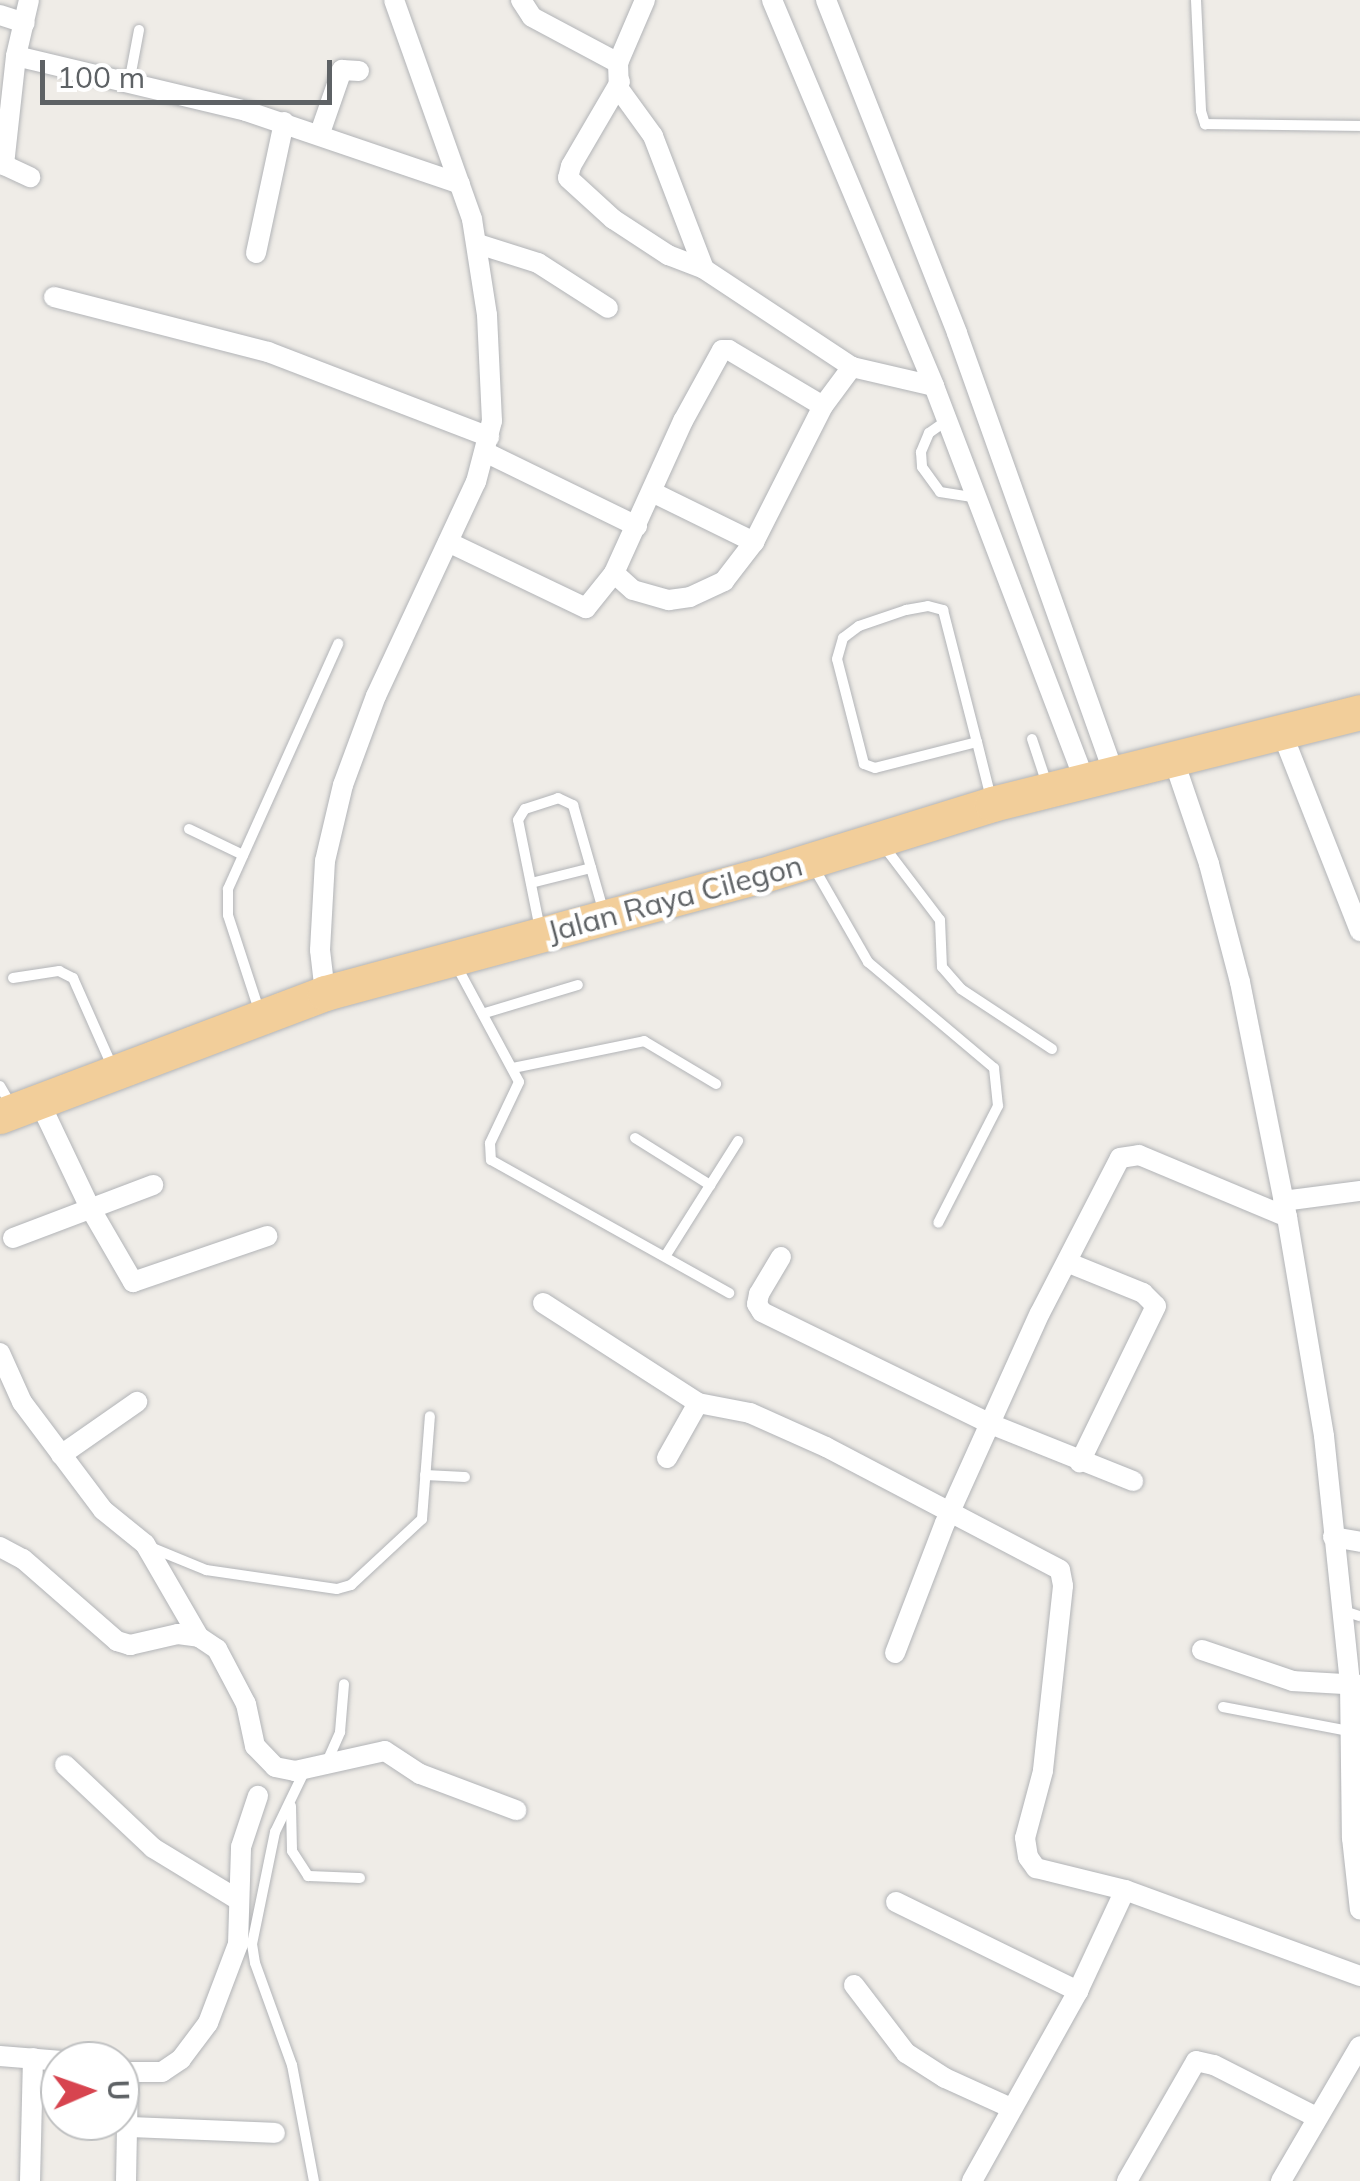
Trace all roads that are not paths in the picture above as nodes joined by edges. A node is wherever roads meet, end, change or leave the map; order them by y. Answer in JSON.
{"nodes":[{"id":1,"x":29,"y":0,"type":"edge"},
{"id":2,"x":394,"y":0,"type":"edge"},
{"id":3,"x":521,"y":0,"type":"edge"},
{"id":4,"x":645,"y":0,"type":"edge"},
{"id":5,"x":772,"y":0,"type":"edge"},
{"id":6,"x":826,"y":0,"type":"edge"},
{"id":7,"x":1196,"y":0,"type":"edge"},
{"id":8,"x":0,"y":16,"type":"edge"},
{"id":9,"x":25,"y":24,"type":"junction"},
{"id":10,"x":139,"y":30,"type":"dead end"},
{"id":11,"x":16,"y":56,"type":"junction"},
{"id":12,"x":359,"y":72,"type":"dead end"},
{"id":13,"x":619,"y":73,"type":"junction"},
{"id":14,"x":128,"y":84,"type":"junction"},
{"id":15,"x":284,"y":122,"type":"junction"},
{"id":16,"x":1360,"y":126,"type":"edge"},
{"id":17,"x":320,"y":134,"type":"junction"},
{"id":18,"x":30,"y":176,"type":"dead end"},
{"id":19,"x":460,"y":184,"type":"junction"},
{"id":20,"x":478,"y":244,"type":"junction"},
{"id":21,"x":256,"y":253,"type":"dead end"},
{"id":22,"x":704,"y":270,"type":"junction"},
{"id":23,"x":54,"y":297,"type":"dead end"},
{"id":24,"x":608,"y":308,"type":"dead end"},
{"id":25,"x":852,"y":366,"type":"junction"},
{"id":26,"x":934,"y":386,"type":"junction"},
{"id":27,"x":823,"y":406,"type":"junction"},
{"id":28,"x":946,"y":421,"type":"junction"},
{"id":29,"x":488,"y":445,"type":"junction"},
{"id":30,"x":1000,"y":448,"type":"junction"},
{"id":31,"x":963,"y":460,"type":"junction"},
{"id":32,"x":652,"y":492,"type":"junction"},
{"id":33,"x":977,"y":498,"type":"junction"},
{"id":34,"x":637,"y":526,"type":"junction"},
{"id":35,"x":448,"y":542,"type":"junction"},
{"id":36,"x":754,"y":542,"type":"junction"},
{"id":37,"x":614,"y":573,"type":"junction"},
{"id":38,"x":338,"y":644,"type":"dead end"},
{"id":39,"x":1360,"y":712,"type":"edge"},
{"id":40,"x":1282,"y":733,"type":"junction"},
{"id":41,"x":1032,"y":738,"type":"dead end"},
{"id":42,"x":977,"y":742,"type":"junction"},
{"id":43,"x":1173,"y":758,"type":"junction"},
{"id":44,"x":1099,"y":777,"type":"junction"},
{"id":45,"x":1049,"y":790,"type":"junction"},
{"id":46,"x":992,"y":804,"type":"junction"},
{"id":47,"x":189,"y":829,"type":"dead end"},
{"id":48,"x":879,"y":840,"type":"junction"},
{"id":49,"x":242,"y":855,"type":"junction"},
{"id":50,"x":810,"y":861,"type":"junction"},
{"id":51,"x":591,"y":868,"type":"junction"},
{"id":52,"x":531,"y":883,"type":"junction"},
{"id":53,"x":605,"y":917,"type":"junction"},
{"id":54,"x":1360,"y":931,"type":"edge"},
{"id":55,"x":542,"y":934,"type":"junction"},
{"id":56,"x":452,"y":958,"type":"junction"},
{"id":57,"x":13,"y":978,"type":"dead end"},
{"id":58,"x":578,"y":985,"type":"dead end"},
{"id":59,"x":325,"y":993,"type":"junction"},
{"id":60,"x":485,"y":1012,"type":"junction"},
{"id":61,"x":260,"y":1016,"type":"junction"},
{"id":62,"x":1052,"y":1049,"type":"dead end"},
{"id":63,"x":513,"y":1068,"type":"junction"},
{"id":64,"x":114,"y":1071,"type":"junction"},
{"id":65,"x":716,"y":1084,"type":"dead end"},
{"id":66,"x":13,"y":1104,"type":"edge"},
{"id":67,"x":636,"y":1138,"type":"dead end"},
{"id":68,"x":738,"y":1141,"type":"dead end"},
{"id":69,"x":153,"y":1185,"type":"dead end"},
{"id":70,"x":710,"y":1186,"type":"junction"},
{"id":71,"x":1360,"y":1191,"type":"edge"},
{"id":72,"x":89,"y":1206,"type":"junction"},
{"id":73,"x":1285,"y":1209,"type":"junction"},
{"id":74,"x":938,"y":1223,"type":"dead end"},
{"id":75,"x":267,"y":1236,"type":"dead end"},
{"id":76,"x":13,"y":1238,"type":"dead end"},
{"id":77,"x":666,"y":1256,"type":"junction"},
{"id":78,"x":781,"y":1257,"type":"dead end"},
{"id":79,"x":1069,"y":1262,"type":"junction"},
{"id":80,"x":730,"y":1293,"type":"dead end"},
{"id":81,"x":543,"y":1303,"type":"dead end"},
{"id":82,"x":0,"y":1353,"type":"edge"},
{"id":83,"x":138,"y":1402,"type":"dead end"},
{"id":84,"x":698,"y":1403,"type":"junction"},
{"id":85,"x":430,"y":1416,"type":"dead end"},
{"id":86,"x":993,"y":1425,"type":"junction"},
{"id":87,"x":61,"y":1455,"type":"junction"},
{"id":88,"x":666,"y":1458,"type":"dead end"},
{"id":89,"x":1080,"y":1462,"type":"junction"},
{"id":90,"x":425,"y":1475,"type":"junction"},
{"id":91,"x":465,"y":1477,"type":"dead end"},
{"id":92,"x":1133,"y":1482,"type":"dead end"},
{"id":93,"x":952,"y":1510,"type":"junction"},
{"id":94,"x":1334,"y":1537,"type":"junction"},
{"id":95,"x":1360,"y":1542,"type":"edge"},
{"id":96,"x":145,"y":1544,"type":"junction"},
{"id":97,"x":0,"y":1547,"type":"edge"},
{"id":98,"x":1350,"y":1612,"type":"edge"},
{"id":99,"x":199,"y":1637,"type":"junction"},
{"id":100,"x":1202,"y":1650,"type":"dead end"},
{"id":101,"x":895,"y":1653,"type":"dead end"},
{"id":102,"x":344,"y":1684,"type":"dead end"},
{"id":103,"x":1355,"y":1684,"type":"edge"},
{"id":104,"x":1223,"y":1707,"type":"dead end"},
{"id":105,"x":1355,"y":1733,"type":"edge"},
{"id":106,"x":65,"y":1765,"type":"dead end"},
{"id":107,"x":316,"y":1767,"type":"junction"},
{"id":108,"x":258,"y":1796,"type":"dead end"},
{"id":109,"x":516,"y":1810,"type":"dead end"},
{"id":110,"x":360,"y":1878,"type":"dead end"},
{"id":111,"x":1125,"y":1890,"type":"junction"},
{"id":112,"x":237,"y":1899,"type":"junction"},
{"id":113,"x":896,"y":1902,"type":"dead end"},
{"id":114,"x":1360,"y":1910,"type":"edge"},
{"id":115,"x":1360,"y":1976,"type":"edge"},
{"id":116,"x":854,"y":1985,"type":"dead end"},
{"id":117,"x":1078,"y":1991,"type":"junction"},
{"id":118,"x":1360,"y":2046,"type":"edge"},
{"id":119,"x":0,"y":2056,"type":"edge"},
{"id":120,"x":33,"y":2058,"type":"junction"},
{"id":121,"x":40,"y":2059,"type":"edge"},
{"id":122,"x":140,"y":2073,"type":"edge"},
{"id":123,"x":1011,"y":2108,"type":"junction"},
{"id":124,"x":1316,"y":2117,"type":"junction"},
{"id":125,"x":140,"y":2128,"type":"edge"},
{"id":126,"x":275,"y":2132,"type":"dead end"},
{"id":127,"x":128,"y":2141,"type":"edge"},
{"id":128,"x":30,"y":2181,"type":"edge"},
{"id":129,"x":126,"y":2181,"type":"edge"},
{"id":130,"x":314,"y":2181,"type":"edge"},
{"id":131,"x":972,"y":2181,"type":"edge"},
{"id":132,"x":1127,"y":2181,"type":"edge"},
{"id":133,"x":1281,"y":2181,"type":"edge"}],
"edges":[{"from":1,"to":9,"type":"street"},
{"from":2,"to":19,"type":"street"},
{"from":3,"to":13,"type":"street"},
{"from":4,"to":13,"type":"street"},
{"from":5,"to":26,"type":"street"},
{"from":6,"to":30,"type":"street"},
{"from":7,"to":16,"type":"lane"},
{"from":8,"to":9,"type":"street"},
{"from":9,"to":11,"type":"street"},
{"from":10,"to":14,"type":"lane"},
{"from":11,"to":14,"type":"street"},
{"from":11,"to":18,"type":"street"},
{"from":12,"to":17,"type":"street"},
{"from":13,"to":22,"type":"street"},
{"from":13,"to":22,"type":"street"},
{"from":14,"to":15,"type":"street"},
{"from":15,"to":17,"type":"street"},
{"from":15,"to":21,"type":"street"},
{"from":17,"to":19,"type":"street"},
{"from":19,"to":20,"type":"street"},
{"from":20,"to":24,"type":"street"},
{"from":20,"to":29,"type":"street"},
{"from":22,"to":25,"type":"street"},
{"from":23,"to":29,"type":"street"},
{"from":25,"to":26,"type":"street"},
{"from":25,"to":27,"type":"street"},
{"from":26,"to":28,"type":"street"},
{"from":27,"to":32,"type":"street"},
{"from":27,"to":36,"type":"street"},
{"from":28,"to":31,"type":"street"},
{"from":28,"to":33,"type":"lane"},
{"from":29,"to":34,"type":"street"},
{"from":29,"to":35,"type":"street"},
{"from":30,"to":31,"type":"street"},
{"from":30,"to":44,"type":"street"},
{"from":31,"to":33,"type":"street"},
{"from":32,"to":34,"type":"street"},
{"from":32,"to":36,"type":"street"},
{"from":33,"to":44,"type":"street"},
{"from":34,"to":37,"type":"street"},
{"from":35,"to":37,"type":"street"},
{"from":35,"to":59,"type":"street"},
{"from":36,"to":37,"type":"street"},
{"from":38,"to":49,"type":"lane"},
{"from":39,"to":40,"type":"highway","name":"Jalan Raya Cilegon"},
{"from":40,"to":43,"type":"highway","name":"Jalan Raya Cilegon"},
{"from":40,"to":54,"type":"street"},
{"from":41,"to":45,"type":"lane"},
{"from":42,"to":42,"type":"lane"},
{"from":42,"to":46,"type":"lane"},
{"from":43,"to":44,"type":"highway","name":"Jalan Raya Cilegon"},
{"from":43,"to":73,"type":"street"},
{"from":44,"to":45,"type":"highway","name":"Jalan Raya Cilegon"},
{"from":45,"to":46,"type":"highway","name":"Jalan Raya Cilegon"},
{"from":46,"to":48,"type":"highway","name":"Jalan Raya Cilegon"},
{"from":47,"to":49,"type":"lane"},
{"from":48,"to":50,"type":"highway","name":"Jalan Raya Cilegon"},
{"from":48,"to":62,"type":"lane"},
{"from":49,"to":61,"type":"lane"},
{"from":50,"to":53,"type":"highway","name":"Jalan Raya Cilegon"},
{"from":50,"to":74,"type":"lane"},
{"from":51,"to":52,"type":"lane"},
{"from":51,"to":52,"type":"lane"},
{"from":51,"to":53,"type":"lane"},
{"from":52,"to":55,"type":"lane"},
{"from":53,"to":55,"type":"highway","name":"Jalan Raya Cilegon"},
{"from":55,"to":56,"type":"highway","name":"Jalan Raya Cilegon"},
{"from":56,"to":59,"type":"highway","name":"Jalan Raya Cilegon"},
{"from":56,"to":60,"type":"lane"},
{"from":57,"to":64,"type":"lane"},
{"from":58,"to":60,"type":"lane"},
{"from":59,"to":61,"type":"highway","name":"Jalan Raya Cilegon"},
{"from":60,"to":63,"type":"lane"},
{"from":61,"to":64,"type":"highway","name":"Jalan Raya Cilegon"},
{"from":63,"to":65,"type":"lane"},
{"from":63,"to":77,"type":"lane"},
{"from":64,"to":66,"type":"highway","name":"Jalan Raya Cilegon"},
{"from":66,"to":72,"type":"street"},
{"from":67,"to":70,"type":"lane"},
{"from":68,"to":70,"type":"lane"},
{"from":69,"to":72,"type":"street"},
{"from":70,"to":77,"type":"lane"},
{"from":71,"to":73,"type":"street"},
{"from":72,"to":75,"type":"street"},
{"from":72,"to":76,"type":"street"},
{"from":73,"to":79,"type":"street"},
{"from":73,"to":94,"type":"street"},
{"from":77,"to":80,"type":"lane"},
{"from":78,"to":86,"type":"street"},
{"from":79,"to":86,"type":"street"},
{"from":79,"to":89,"type":"street"},
{"from":81,"to":84,"type":"street"},
{"from":82,"to":87,"type":"street"},
{"from":83,"to":87,"type":"street"},
{"from":84,"to":88,"type":"street"},
{"from":84,"to":93,"type":"street"},
{"from":85,"to":90,"type":"lane"},
{"from":86,"to":89,"type":"street"},
{"from":86,"to":93,"type":"street"},
{"from":87,"to":96,"type":"street"},
{"from":89,"to":92,"type":"street"},
{"from":90,"to":91,"type":"lane"},
{"from":90,"to":96,"type":"lane"},
{"from":93,"to":101,"type":"street"},
{"from":93,"to":111,"type":"street"},
{"from":94,"to":95,"type":"street"},
{"from":94,"to":98,"type":"street"},
{"from":96,"to":99,"type":"street"},
{"from":97,"to":99,"type":"street"},
{"from":98,"to":103,"type":"street"},
{"from":99,"to":107,"type":"street"},
{"from":100,"to":103,"type":"street"},
{"from":102,"to":107,"type":"lane"},
{"from":103,"to":105,"type":"street"},
{"from":104,"to":105,"type":"lane"},
{"from":105,"to":114,"type":"street"},
{"from":106,"to":112,"type":"street"},
{"from":107,"to":109,"type":"street"},
{"from":107,"to":110,"type":"lane"},
{"from":107,"to":130,"type":"lane"},
{"from":108,"to":112,"type":"street"},
{"from":111,"to":115,"type":"street"},
{"from":111,"to":117,"type":"street"},
{"from":112,"to":122,"type":"street"},
{"from":113,"to":117,"type":"street"},
{"from":116,"to":123,"type":"street"},
{"from":117,"to":123,"type":"street"},
{"from":118,"to":124,"type":"street"},
{"from":119,"to":120,"type":"street"},
{"from":120,"to":121,"type":"street"},
{"from":120,"to":128,"type":"street"},
{"from":123,"to":131,"type":"street"},
{"from":124,"to":132,"type":"street"},
{"from":124,"to":133,"type":"street"},
{"from":125,"to":126,"type":"street"},
{"from":127,"to":129,"type":"street"}]}
